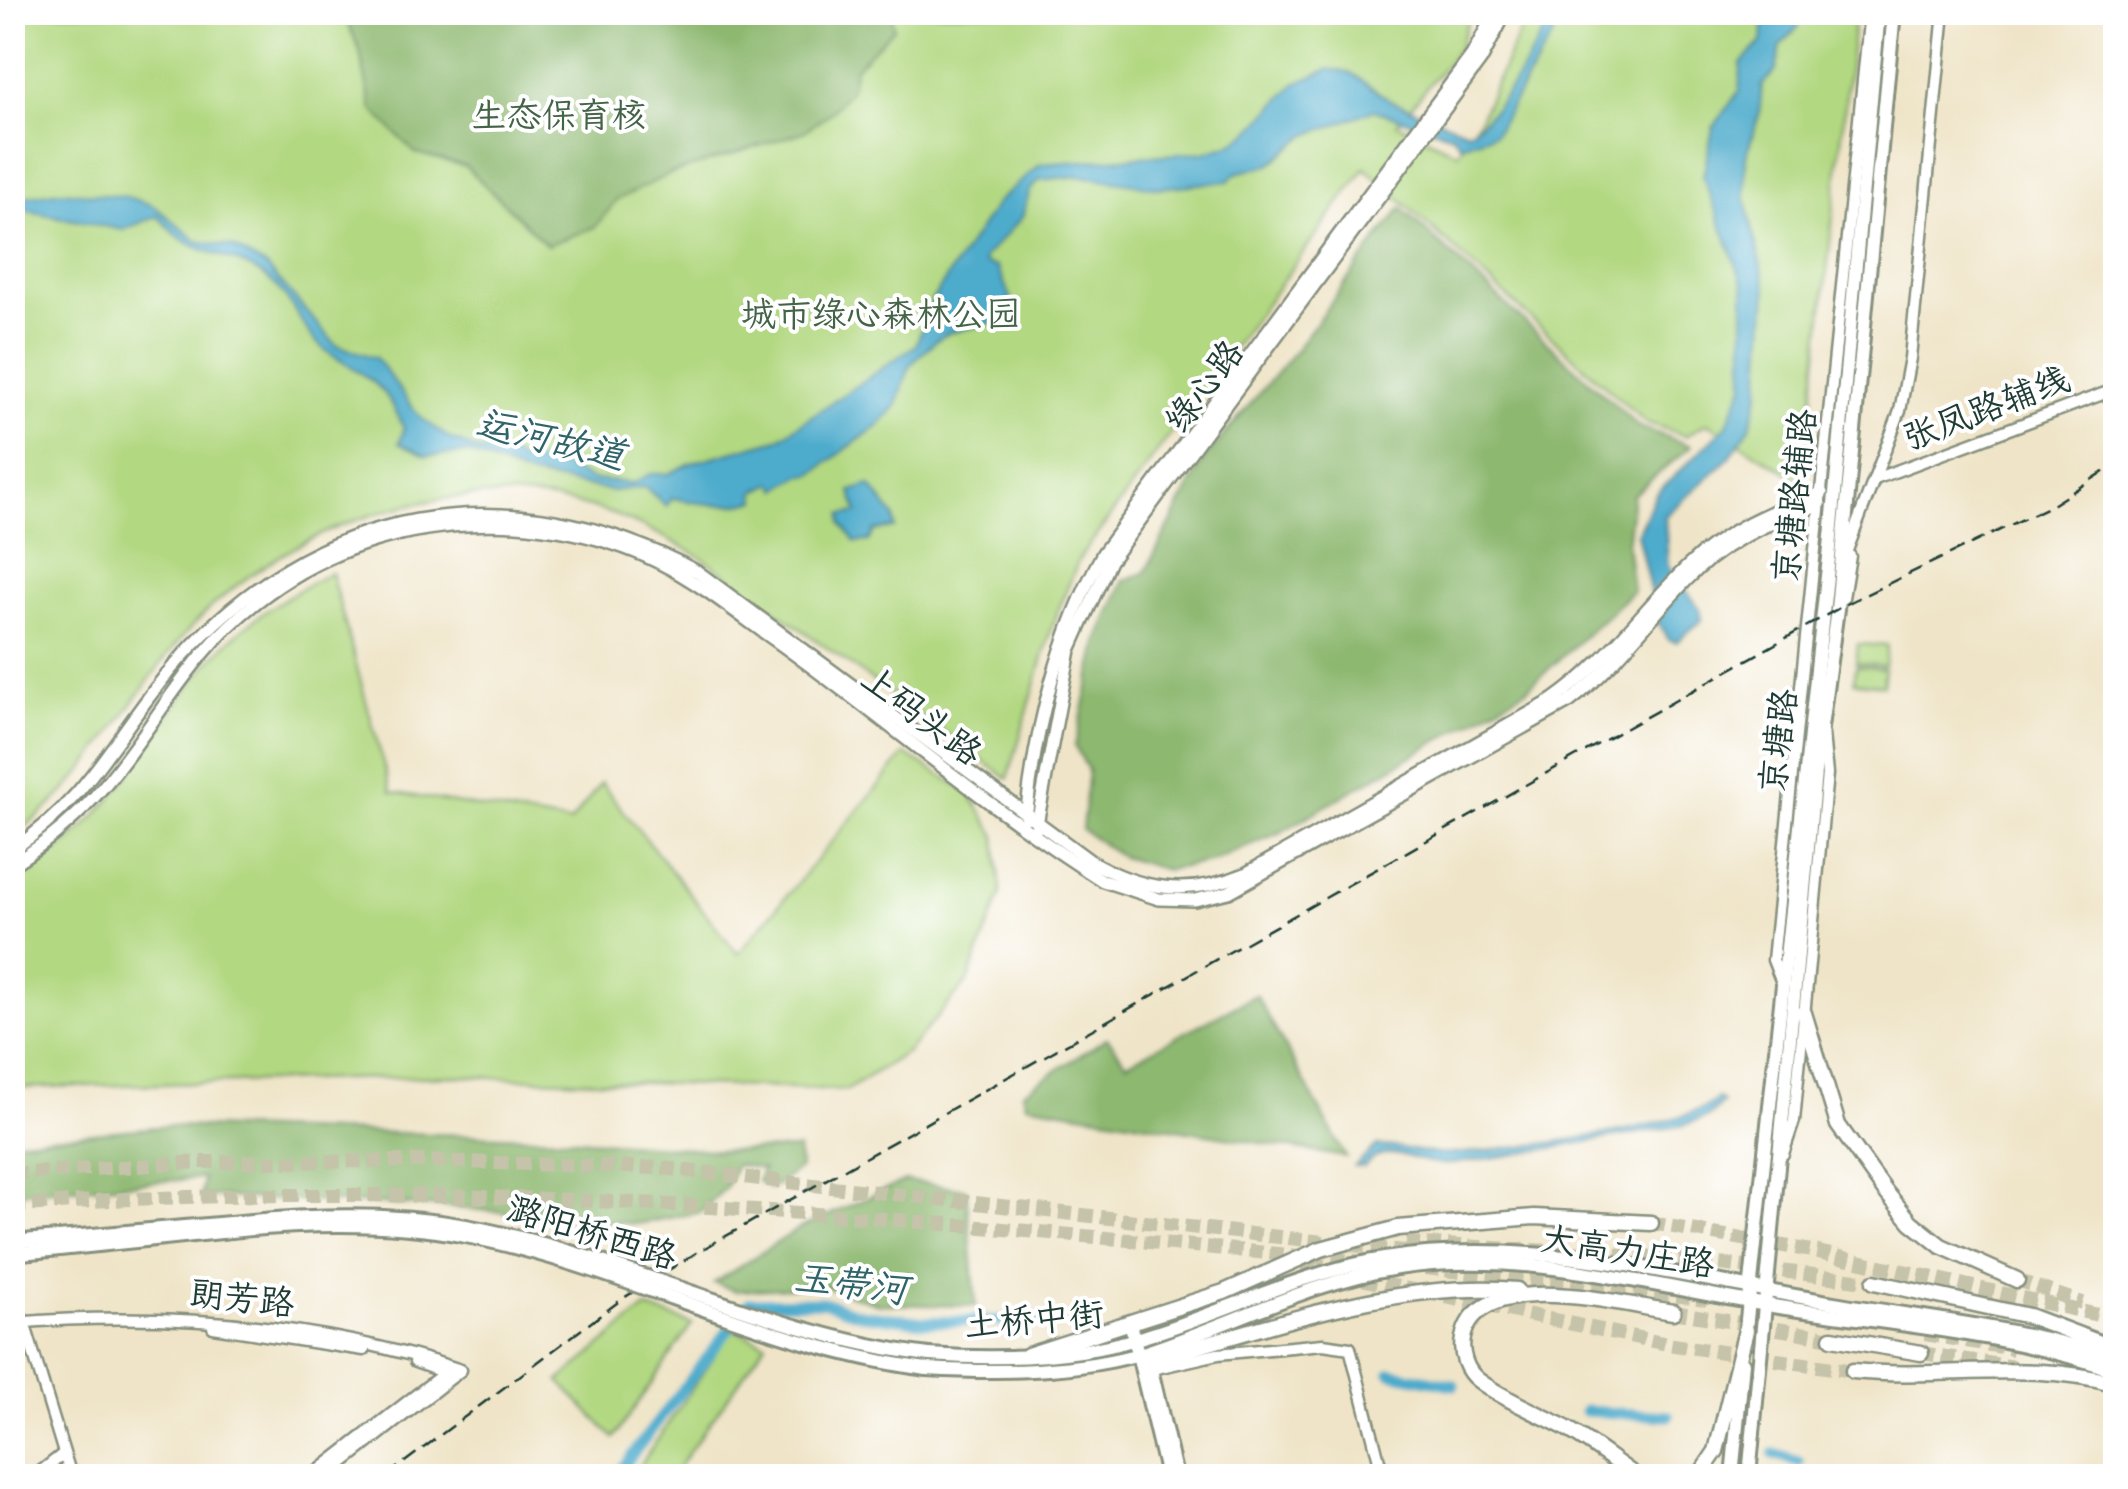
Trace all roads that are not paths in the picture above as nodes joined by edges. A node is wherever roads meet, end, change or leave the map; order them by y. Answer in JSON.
{"nodes":[{"id":1,"x":1494,"y":12,"type":"edge"},
{"id":2,"x":1506,"y":12,"type":"edge"},
{"id":3,"x":1870,"y":12,"type":"edge"},
{"id":4,"x":1880,"y":12,"type":"edge"},
{"id":5,"x":1894,"y":12,"type":"edge"},
{"id":6,"x":1944,"y":12,"type":"edge"},
{"id":7,"x":2116,"y":388,"type":"edge"},
{"id":8,"x":1875,"y":479,"type":"junction"},
{"id":9,"x":1821,"y":498,"type":"junction"},
{"id":10,"x":630,"y":545,"type":"junction"},
{"id":11,"x":1851,"y":548,"type":"junction"},
{"id":12,"x":1840,"y":566,"type":"junction"},
{"id":13,"x":1835,"y":623,"type":"junction"},
{"id":14,"x":1822,"y":720,"type":"junction"},
{"id":15,"x":1031,"y":824,"type":"junction"},
{"id":16,"x":12,"y":850,"type":"edge"},
{"id":17,"x":12,"y":866,"type":"edge"},
{"id":18,"x":1802,"y":910,"type":"junction"},
{"id":19,"x":1810,"y":943,"type":"junction"},
{"id":20,"x":1782,"y":983,"type":"junction"},
{"id":21,"x":1804,"y":1013,"type":"junction"},
{"id":22,"x":1776,"y":1174,"type":"junction"},
{"id":23,"x":1652,"y":1222,"type":"tunnel mouth"},
{"id":24,"x":231,"y":1227,"type":"junction"},
{"id":25,"x":12,"y":1242,"type":"edge"},
{"id":26,"x":12,"y":1254,"type":"edge"},
{"id":27,"x":2018,"y":1280,"type":"tunnel mouth"},
{"id":28,"x":1874,"y":1282,"type":"tunnel mouth"},
{"id":29,"x":1555,"y":1295,"type":"junction"},
{"id":30,"x":1750,"y":1296,"type":"junction"},
{"id":31,"x":1765,"y":1298,"type":"junction"},
{"id":32,"x":12,"y":1300,"type":"edge"},
{"id":33,"x":1673,"y":1312,"type":"tunnel mouth"},
{"id":34,"x":19,"y":1326,"type":"edge"},
{"id":35,"x":1746,"y":1330,"type":"junction"},
{"id":36,"x":1832,"y":1338,"type":"tunnel mouth"},
{"id":37,"x":1142,"y":1345,"type":"junction"},
{"id":38,"x":2116,"y":1349,"type":"edge"},
{"id":39,"x":1921,"y":1354,"type":"tunnel mouth"},
{"id":40,"x":1028,"y":1356,"type":"joint"},
{"id":41,"x":2116,"y":1359,"type":"edge"},
{"id":42,"x":928,"y":1362,"type":"junction"},
{"id":43,"x":1853,"y":1370,"type":"tunnel mouth"},
{"id":44,"x":2116,"y":1371,"type":"edge"},
{"id":45,"x":453,"y":1372,"type":"junction"},
{"id":46,"x":2116,"y":1384,"type":"edge"},
{"id":47,"x":62,"y":1455,"type":"junction"},
{"id":48,"x":35,"y":1476,"type":"edge"},
{"id":49,"x":71,"y":1476,"type":"edge"},
{"id":50,"x":312,"y":1476,"type":"edge"},
{"id":51,"x":326,"y":1476,"type":"edge"},
{"id":52,"x":1168,"y":1476,"type":"edge"},
{"id":53,"x":1176,"y":1476,"type":"edge"},
{"id":54,"x":1382,"y":1476,"type":"edge"},
{"id":55,"x":1636,"y":1476,"type":"edge"},
{"id":56,"x":1699,"y":1476,"type":"edge"},
{"id":57,"x":1732,"y":1476,"type":"edge"},
{"id":58,"x":1749,"y":1476,"type":"edge"}],
"edges":[{"from":1,"to":15,"type":"main road","name":"绿心路"},
{"from":2,"to":15,"type":"main road","name":"绿心路"},
{"from":3,"to":9,"type":"street","name":"京塘路辅路"},
{"from":4,"to":20,"type":"main road","name":"京塘路"},
{"from":5,"to":12,"type":"main road","name":"京塘路"},
{"from":6,"to":8,"type":"street","name":"京塘路辅路"},
{"from":7,"to":8,"type":"street","name":"张凤路辅线"},
{"from":8,"to":11,"type":"street","name":"京塘路辅路"},
{"from":9,"to":15,"type":"main road","name":"上码头路"},
{"from":9,"to":20,"type":"street","name":"京塘路辅路"},
{"from":10,"to":15,"type":"main road","name":"上码头路"},
{"from":10,"to":16,"type":"main road","name":"上码头路"},
{"from":10,"to":17,"type":"main road","name":"上码头路"},
{"from":11,"to":12,"type":"street","name":"京塘路辅路"},
{"from":11,"to":13,"type":"street","name":"京塘路辅路"},
{"from":12,"to":13,"type":"main road","name":"京塘路"},
{"from":13,"to":14,"type":"main road","name":"京塘路"},
{"from":14,"to":18,"type":"main road","name":"京塘路"},
{"from":14,"to":19,"type":"street"},
{"from":18,"to":19,"type":"main road"},
{"from":18,"to":22,"type":"main road","name":"京塘路"},
{"from":19,"to":21,"type":"street"},
{"from":20,"to":30,"type":"main road","name":"京塘路"},
{"from":21,"to":22,"type":"street"},
{"from":21,"to":27,"type":"highway"},
{"from":22,"to":31,"type":"main road","name":"京塘路"},
{"from":23,"to":37,"type":"highway"},
{"from":24,"to":25,"type":"main road"},
{"from":24,"to":26,"type":"main road"},
{"from":24,"to":42,"type":"main road","name":"潞阳桥西路","bridge":true},
{"from":28,"to":38,"type":"highway"},
{"from":29,"to":33,"type":"highway"},
{"from":29,"to":37,"type":"highway"},
{"from":29,"to":55,"type":"highway"},
{"from":30,"to":31,"type":"main road","name":"大高力庄路"},
{"from":30,"to":35,"type":"main road","name":"京塘路"},
{"from":30,"to":37,"type":"main road","name":"大高力庄路"},
{"from":31,"to":41,"type":"main road","name":"大高力庄路"},
{"from":31,"to":44,"type":"main road","name":"大高力庄路"},
{"from":31,"to":58,"type":"main road","name":"京塘路"},
{"from":32,"to":34,"type":"street"},
{"from":34,"to":45,"type":"street","name":"朗芳路"},
{"from":34,"to":47,"type":"street"},
{"from":35,"to":56,"type":"highway"},
{"from":35,"to":57,"type":"main road","name":"京塘路"},
{"from":36,"to":39,"type":"highway"},
{"from":37,"to":40,"type":"highway"},
{"from":37,"to":42,"type":"main road","name":"大高力庄路"},
{"from":37,"to":52,"type":"main road"},
{"from":37,"to":53,"type":"main road"},
{"from":37,"to":54,"type":"street"},
{"from":40,"to":42,"type":"main road","name":"土桥中街"},
{"from":43,"to":46,"type":"highway"},
{"from":45,"to":50,"type":"street"},
{"from":45,"to":51,"type":"street"},
{"from":47,"to":48,"type":"street"},
{"from":47,"to":49,"type":"street"}]}
